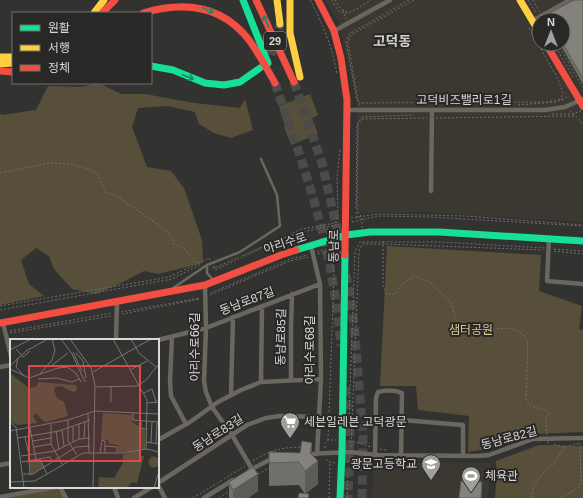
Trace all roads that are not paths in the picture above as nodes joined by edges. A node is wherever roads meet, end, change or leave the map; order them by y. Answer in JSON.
{"nodes":[{"id":1,"x":101,"y":0,"type":"edge"},
{"id":2,"x":104,"y":0,"type":"edge"},
{"id":3,"x":115,"y":0,"type":"edge"},
{"id":4,"x":243,"y":0,"type":"edge"},
{"id":5,"x":256,"y":0,"type":"edge"},
{"id":6,"x":277,"y":0,"type":"edge"},
{"id":7,"x":290,"y":0,"type":"edge"},
{"id":8,"x":318,"y":0,"type":"edge"},
{"id":9,"x":390,"y":0,"type":"edge"},
{"id":10,"x":520,"y":0,"type":"edge"},
{"id":11,"x":570,"y":0,"type":"edge"},
{"id":12,"x":98,"y":12,"type":"edge"},
{"id":13,"x":146,"y":12,"type":"edge"},
{"id":14,"x":549,"y":12,"type":"edge"},
{"id":15,"x":531,"y":15,"type":"edge"},
{"id":16,"x":280,"y":24,"type":"tunnel mouth"},
{"id":17,"x":334,"y":31,"type":"junction"},
{"id":18,"x":551,"y":52,"type":"edge"},
{"id":19,"x":0,"y":57,"type":"edge"},
{"id":20,"x":12,"y":57,"type":"edge"},
{"id":21,"x":12,"y":64,"type":"edge"},
{"id":22,"x":152,"y":66,"type":"edge"},
{"id":23,"x":1,"y":67,"type":"edge"},
{"id":24,"x":260,"y":68,"type":"tunnel mouth"},
{"id":25,"x":12,"y":72,"type":"edge"},
{"id":26,"x":582,"y":102,"type":"edge"},
{"id":27,"x":348,"y":110,"type":"junction"},
{"id":28,"x":432,"y":110,"type":"junction"},
{"id":29,"x":261,"y":159,"type":"dead end"},
{"id":30,"x":431,"y":191,"type":"dead end"},
{"id":31,"x":346,"y":235,"type":"junction"},
{"id":32,"x":548,"y":238,"type":"junction"},
{"id":33,"x":583,"y":241,"type":"edge"},
{"id":34,"x":313,"y":252,"type":"junction"},
{"id":35,"x":207,"y":266,"type":"junction"},
{"id":36,"x":214,"y":282,"type":"junction"},
{"id":37,"x":320,"y":284,"type":"junction"},
{"id":38,"x":583,"y":284,"type":"edge"},
{"id":39,"x":205,"y":285,"type":"junction"},
{"id":40,"x":167,"y":292,"type":"junction"},
{"id":41,"x":292,"y":294,"type":"junction"},
{"id":42,"x":116,"y":302,"type":"junction"},
{"id":43,"x":262,"y":306,"type":"junction"},
{"id":44,"x":233,"y":317,"type":"junction"},
{"id":45,"x":2,"y":323,"type":"edge"},
{"id":46,"x":206,"y":328,"type":"junction"},
{"id":47,"x":172,"y":337,"type":"junction"},
{"id":48,"x":116,"y":339,"type":"edge"},
{"id":49,"x":159,"y":340,"type":"edge"},
{"id":50,"x":10,"y":352,"type":"edge"},
{"id":51,"x":10,"y":365,"type":"edge"},
{"id":52,"x":0,"y":367,"type":"edge"},
{"id":53,"x":321,"y":379,"type":"junction"},
{"id":54,"x":291,"y":380,"type":"junction"},
{"id":55,"x":262,"y":382,"type":"junction"},
{"id":56,"x":231,"y":395,"type":"junction"},
{"id":57,"x":212,"y":407,"type":"junction"},
{"id":58,"x":319,"y":417,"type":"junction"},
{"id":59,"x":402,"y":420,"type":"junction"},
{"id":60,"x":186,"y":424,"type":"junction"},
{"id":61,"x":232,"y":435,"type":"junction"},
{"id":62,"x":159,"y":438,"type":"edge"},
{"id":63,"x":583,"y":438,"type":"edge"},
{"id":64,"x":342,"y":452,"type":"junction"},
{"id":65,"x":302,"y":454,"type":"edge"},
{"id":66,"x":317,"y":454,"type":"junction"},
{"id":67,"x":375,"y":455,"type":"junction"},
{"id":68,"x":277,"y":456,"type":"edge"},
{"id":69,"x":401,"y":456,"type":"junction"},
{"id":70,"x":463,"y":456,"type":"junction"},
{"id":71,"x":10,"y":463,"type":"edge"},
{"id":72,"x":0,"y":465,"type":"edge"},
{"id":73,"x":252,"y":469,"type":"junction"},
{"id":74,"x":245,"y":473,"type":"edge"},
{"id":75,"x":238,"y":477,"type":"edge"},
{"id":76,"x":159,"y":483,"type":"edge"},
{"id":77,"x":159,"y":486,"type":"edge"},
{"id":78,"x":61,"y":488,"type":"edge"},
{"id":79,"x":114,"y":488,"type":"edge"},
{"id":80,"x":150,"y":488,"type":"edge"},
{"id":81,"x":39,"y":489,"type":"edge"},
{"id":82,"x":0,"y":498,"type":"edge"},
{"id":83,"x":66,"y":498,"type":"edge"},
{"id":84,"x":118,"y":498,"type":"edge"},
{"id":85,"x":134,"y":498,"type":"edge"},
{"id":86,"x":165,"y":498,"type":"edge"},
{"id":87,"x":204,"y":498,"type":"edge"},
{"id":88,"x":340,"y":498,"type":"edge"}],
"edges":[{"from":1,"to":12,"type":"main road"},
{"from":2,"to":12,"type":"main road"},
{"from":3,"to":12,"type":"main road"},
{"from":13,"to":4,"type":"main road","number":"29","one_way":true},
{"from":7,"to":5,"type":"main road","number":"29","one_way":true},
{"from":6,"to":16,"type":"main road"},
{"from":8,"to":17,"type":"main road","name":"동남로"},
{"from":9,"to":17,"type":"street"},
{"from":10,"to":15,"type":"main road"},
{"from":11,"to":14,"type":"street"},
{"from":17,"to":27,"type":"main road","name":"동남로"},
{"from":18,"to":26,"type":"main road"},
{"from":19,"to":20,"type":"main road"},
{"from":21,"to":23,"type":"main road"},
{"from":22,"to":24,"type":"main road","one_way":true},
{"from":23,"to":25,"type":"main road"},
{"from":26,"to":28,"type":"street","name":"고덕비즈밸리로1길"},
{"from":27,"to":28,"type":"street","name":"고덕비즈밸리로1길"},
{"from":27,"to":31,"type":"main road","name":"동남로"},
{"from":28,"to":30,"type":"street"},
{"from":29,"to":35,"type":"lane"},
{"from":31,"to":32,"type":"main road","name":"아리수로"},
{"from":31,"to":34,"type":"main road","name":"아리수로"},
{"from":31,"to":64,"type":"main road","name":"동남로"},
{"from":32,"to":33,"type":"main road","name":"아리수로"},
{"from":32,"to":38,"type":"street"},
{"from":34,"to":36,"type":"main road","name":"아리수로"},
{"from":34,"to":37,"type":"street","name":"아리수로68길"},
{"from":35,"to":36,"type":"lane"},
{"from":35,"to":40,"type":"lane"},
{"from":36,"to":39,"type":"main road","name":"아리수로"},
{"from":37,"to":41,"type":"street","name":"동남로87길"},
{"from":37,"to":53,"type":"street","name":"아리수로68길"},
{"from":39,"to":40,"type":"main road","name":"아리수로"},
{"from":39,"to":46,"type":"street","name":"아리수로66길"},
{"from":40,"to":42,"type":"main road","name":"아리수로"},
{"from":41,"to":43,"type":"street","name":"동남로87길"},
{"from":41,"to":54,"type":"street","name":"동남로85길"},
{"from":42,"to":45,"type":"main road","name":"아리수로"},
{"from":42,"to":48,"type":"street"},
{"from":43,"to":44,"type":"street","name":"동남로87길"},
{"from":43,"to":55,"type":"street","name":"동남로85길"},
{"from":44,"to":46,"type":"street","name":"동남로87길"},
{"from":44,"to":56,"type":"street"},
{"from":45,"to":50,"type":"street"},
{"from":46,"to":47,"type":"street","name":"동남로87길"},
{"from":46,"to":57,"type":"street","name":"아리수로66길"},
{"from":47,"to":49,"type":"street","name":"동남로87길"},
{"from":47,"to":60,"type":"street"},
{"from":51,"to":52,"type":"street"},
{"from":53,"to":54,"type":"street","name":"동남로85길"},
{"from":53,"to":58,"type":"street","name":"아리수로68길"},
{"from":54,"to":55,"type":"street","name":"동남로85길"},
{"from":55,"to":56,"type":"street","name":"동남로85길"},
{"from":56,"to":57,"type":"street","name":"동남로85길"},
{"from":57,"to":60,"type":"street","name":"동남로85길"},
{"from":57,"to":61,"type":"street","name":"아리수로66길"},
{"from":58,"to":61,"type":"street","name":"동남로83길"},
{"from":58,"to":66,"type":"street","name":"아리수로68길"},
{"from":59,"to":67,"type":"street"},
{"from":59,"to":69,"type":"street"},
{"from":59,"to":70,"type":"street","name":"동남로82길"},
{"from":60,"to":62,"type":"street","name":"동남로85길"},
{"from":61,"to":73,"type":"street","name":"아리수로66길"},
{"from":61,"to":76,"type":"street","name":"동남로83길"},
{"from":63,"to":70,"type":"street","name":"동남로82길"},
{"from":64,"to":66,"type":"street","name":"동남로82길"},
{"from":64,"to":67,"type":"street","name":"동남로82길"},
{"from":64,"to":88,"type":"main road","name":"동남로"},
{"from":65,"to":66,"type":"street","name":"동남로82길"},
{"from":67,"to":69,"type":"street","name":"동남로82길"},
{"from":68,"to":73,"type":"street"},
{"from":69,"to":70,"type":"street","name":"동남로82길"},
{"from":71,"to":72,"type":"street"},
{"from":73,"to":74,"type":"street"},
{"from":75,"to":87,"type":"street"},
{"from":77,"to":86,"type":"street"},
{"from":78,"to":83,"type":"street"},
{"from":79,"to":84,"type":"street"},
{"from":80,"to":85,"type":"street"},
{"from":81,"to":82,"type":"street"}]}
